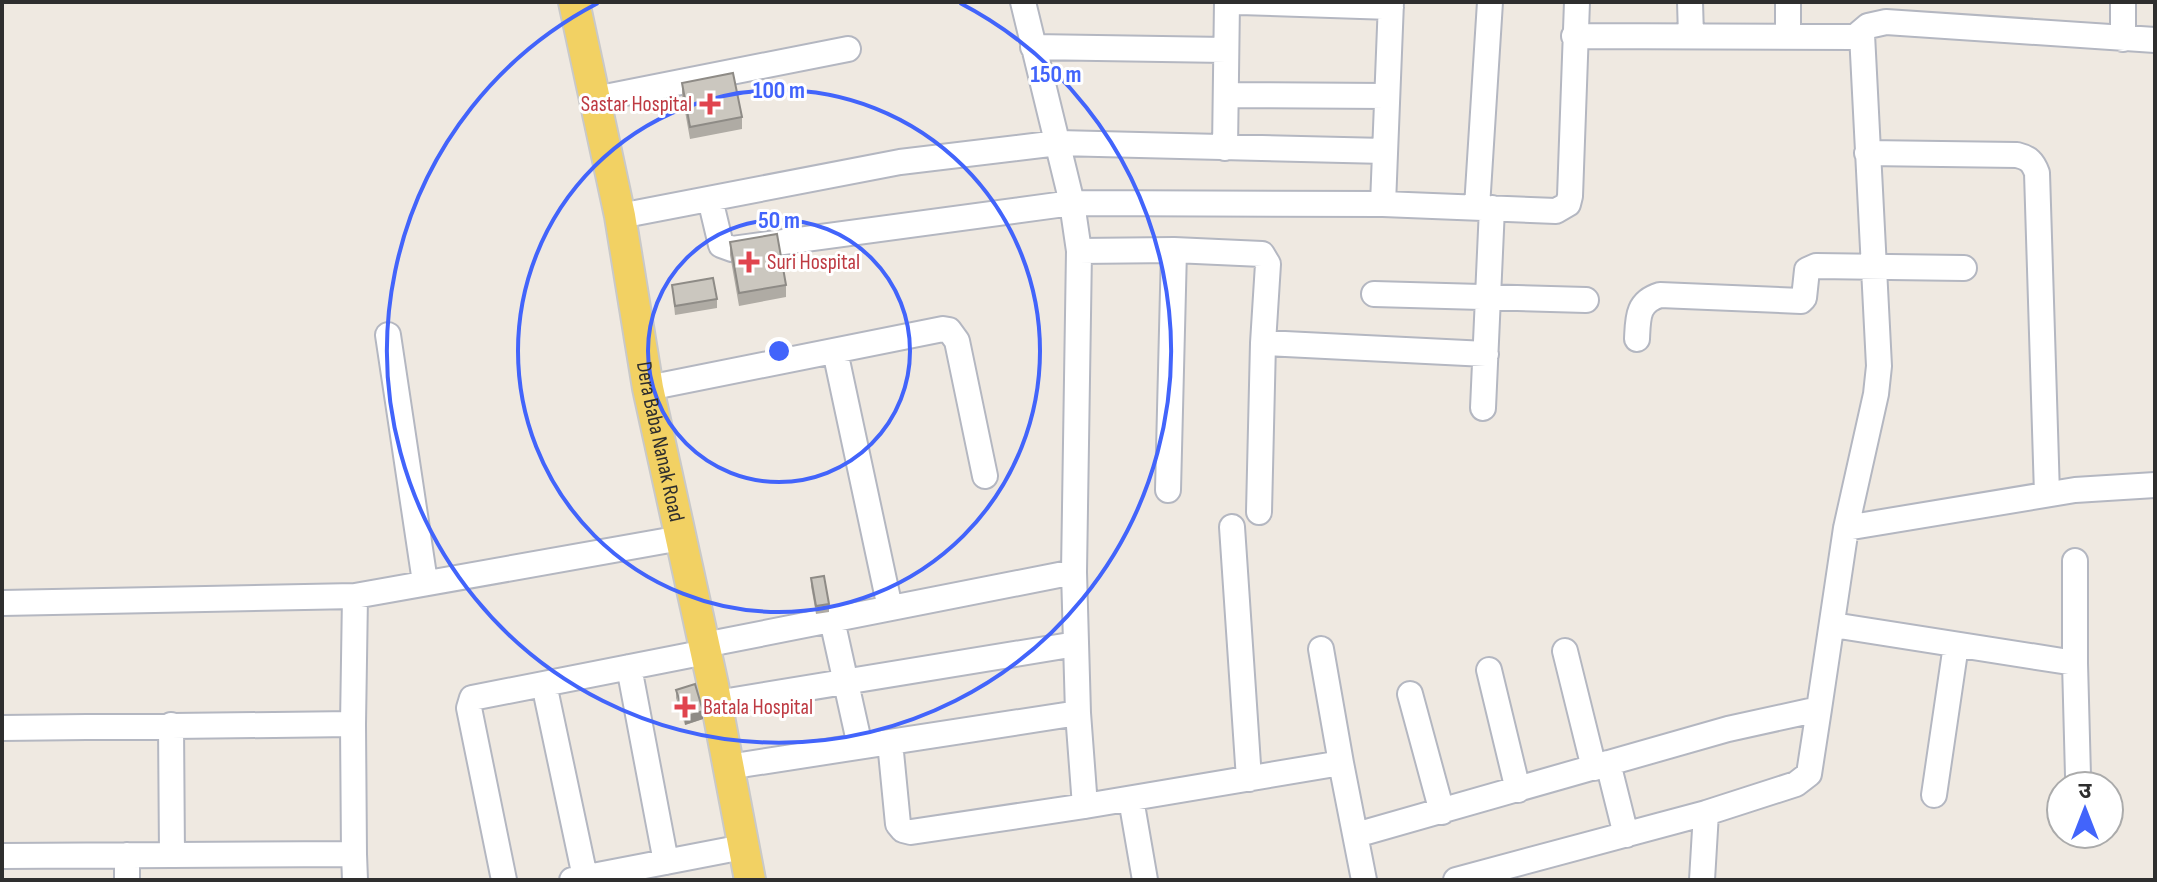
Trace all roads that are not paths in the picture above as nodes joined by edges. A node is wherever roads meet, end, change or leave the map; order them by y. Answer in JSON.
{"nodes":[{"id":1,"x":574,"y":2,"type":"edge"},
{"id":2,"x":1023,"y":2,"type":"edge"},
{"id":3,"x":1227,"y":2,"type":"edge"},
{"id":4,"x":1239,"y":2,"type":"edge"},
{"id":5,"x":1490,"y":2,"type":"edge"},
{"id":6,"x":1577,"y":2,"type":"edge"},
{"id":7,"x":1690,"y":2,"type":"edge"},
{"id":8,"x":1788,"y":2,"type":"edge"},
{"id":9,"x":2123,"y":2,"type":"edge"},
{"id":10,"x":1391,"y":5,"type":"edge"},
{"id":11,"x":1862,"y":34,"type":"junction"},
{"id":12,"x":1574,"y":36,"type":"junction"},
{"id":13,"x":1691,"y":36,"type":"junction"},
{"id":14,"x":1788,"y":37,"type":"junction"},
{"id":15,"x":2123,"y":39,"type":"junction"},
{"id":16,"x":2155,"y":40,"type":"edge"},
{"id":17,"x":1033,"y":47,"type":"junction"},
{"id":18,"x":848,"y":49,"type":"dead end"},
{"id":19,"x":1226,"y":50,"type":"junction"},
{"id":20,"x":1226,"y":95,"type":"junction"},
{"id":21,"x":1387,"y":96,"type":"junction"},
{"id":22,"x":595,"y":99,"type":"junction"},
{"id":23,"x":1058,"y":143,"type":"junction"},
{"id":24,"x":1225,"y":148,"type":"junction"},
{"id":25,"x":1385,"y":151,"type":"junction"},
{"id":26,"x":1867,"y":153,"type":"junction"},
{"id":27,"x":710,"y":199,"type":"junction"},
{"id":28,"x":1072,"y":203,"type":"junction"},
{"id":29,"x":1383,"y":204,"type":"junction"},
{"id":30,"x":1484,"y":207,"type":"junction"},
{"id":31,"x":620,"y":216,"type":"junction"},
{"id":32,"x":1174,"y":250,"type":"junction"},
{"id":33,"x":1079,"y":251,"type":"junction"},
{"id":34,"x":1873,"y":266,"type":"junction"},
{"id":35,"x":1964,"y":268,"type":"dead end"},
{"id":36,"x":1374,"y":294,"type":"dead end"},
{"id":37,"x":1488,"y":298,"type":"junction"},
{"id":38,"x":1586,"y":300,"type":"dead end"},
{"id":39,"x":388,"y":335,"type":"dead end"},
{"id":40,"x":1637,"y":339,"type":"dead end"},
{"id":41,"x":1263,"y":343,"type":"junction"},
{"id":42,"x":835,"y":351,"type":"junction"},
{"id":43,"x":1486,"y":354,"type":"junction"},
{"id":44,"x":648,"y":388,"type":"junction"},
{"id":45,"x":1483,"y":408,"type":"dead end"},
{"id":46,"x":985,"y":476,"type":"dead end"},
{"id":47,"x":2155,"y":485,"type":"edge"},
{"id":48,"x":1168,"y":490,"type":"dead end"},
{"id":49,"x":2047,"y":494,"type":"junction"},
{"id":50,"x":1259,"y":512,"type":"dead end"},
{"id":51,"x":1232,"y":527,"type":"dead end"},
{"id":52,"x":1846,"y":528,"type":"junction"},
{"id":53,"x":681,"y":538,"type":"junction"},
{"id":54,"x":2075,"y":561,"type":"dead end"},
{"id":55,"x":1074,"y":572,"type":"junction"},
{"id":56,"x":425,"y":582,"type":"junction"},
{"id":57,"x":355,"y":596,"type":"junction"},
{"id":58,"x":2,"y":603,"type":"edge"},
{"id":59,"x":890,"y":608,"type":"junction"},
{"id":60,"x":832,"y":620,"type":"junction"},
{"id":61,"x":1833,"y":625,"type":"junction"},
{"id":62,"x":1076,"y":644,"type":"junction"},
{"id":63,"x":1956,"y":645,"type":"junction"},
{"id":64,"x":705,"y":648,"type":"junction"},
{"id":65,"x":1321,"y":649,"type":"dead end"},
{"id":66,"x":1565,"y":651,"type":"dead end"},
{"id":67,"x":2075,"y":663,"type":"junction"},
{"id":68,"x":629,"y":667,"type":"junction"},
{"id":69,"x":1489,"y":670,"type":"dead end"},
{"id":70,"x":846,"y":681,"type":"junction"},
{"id":71,"x":544,"y":684,"type":"junction"},
{"id":72,"x":1410,"y":694,"type":"dead end"},
{"id":73,"x":716,"y":703,"type":"junction"},
{"id":74,"x":1819,"y":709,"type":"junction"},
{"id":75,"x":1078,"y":713,"type":"junction"},
{"id":76,"x":353,"y":724,"type":"junction"},
{"id":77,"x":171,"y":725,"type":"junction"},
{"id":78,"x":2,"y":728,"type":"edge"},
{"id":79,"x":890,"y":742,"type":"junction"},
{"id":80,"x":860,"y":746,"type":"junction"},
{"id":81,"x":1341,"y":763,"type":"junction"},
{"id":82,"x":1601,"y":766,"type":"junction"},
{"id":83,"x":728,"y":767,"type":"junction"},
{"id":84,"x":2078,"y":770,"type":"edge"},
{"id":85,"x":1249,"y":779,"type":"junction"},
{"id":86,"x":1518,"y":790,"type":"junction"},
{"id":87,"x":1934,"y":795,"type":"dead end"},
{"id":88,"x":1131,"y":799,"type":"junction"},
{"id":89,"x":1085,"y":806,"type":"junction"},
{"id":90,"x":1442,"y":812,"type":"junction"},
{"id":91,"x":1706,"y":813,"type":"junction"},
{"id":92,"x":1356,"y":835,"type":"junction"},
{"id":93,"x":1626,"y":835,"type":"junction"},
{"id":94,"x":743,"y":847,"type":"junction"},
{"id":95,"x":354,"y":854,"type":"junction"},
{"id":96,"x":127,"y":855,"type":"junction"},
{"id":97,"x":172,"y":855,"type":"junction"},
{"id":98,"x":2,"y":856,"type":"edge"},
{"id":99,"x":666,"y":862,"type":"junction"},
{"id":100,"x":577,"y":879,"type":"edge"},
{"id":101,"x":127,"y":880,"type":"edge"},
{"id":102,"x":355,"y":880,"type":"edge"},
{"id":103,"x":504,"y":880,"type":"edge"},
{"id":104,"x":750,"y":880,"type":"edge"},
{"id":105,"x":1145,"y":880,"type":"edge"},
{"id":106,"x":1364,"y":880,"type":"edge"},
{"id":107,"x":1456,"y":880,"type":"edge"},
{"id":108,"x":1702,"y":880,"type":"edge"}],
"edges":[{"from":1,"to":22,"type":"main road","name":"Dera Baba Nanak Road"},
{"from":2,"to":17,"type":"street"},
{"from":3,"to":19,"type":"street"},
{"from":4,"to":10,"type":"street"},
{"from":5,"to":30,"type":"street"},
{"from":6,"to":12,"type":"street"},
{"from":7,"to":13,"type":"street"},
{"from":8,"to":14,"type":"street"},
{"from":9,"to":15,"type":"street"},
{"from":10,"to":21,"type":"street"},
{"from":11,"to":14,"type":"street"},
{"from":11,"to":15,"type":"street"},
{"from":11,"to":26,"type":"street"},
{"from":12,"to":13,"type":"street"},
{"from":12,"to":30,"type":"street"},
{"from":13,"to":14,"type":"street"},
{"from":15,"to":16,"type":"street"},
{"from":17,"to":19,"type":"street"},
{"from":17,"to":23,"type":"street"},
{"from":18,"to":22,"type":"street"},
{"from":19,"to":20,"type":"street"},
{"from":20,"to":21,"type":"street"},
{"from":20,"to":24,"type":"street"},
{"from":21,"to":25,"type":"street"},
{"from":22,"to":31,"type":"main road","name":"Dera Baba Nanak Road"},
{"from":23,"to":24,"type":"street"},
{"from":23,"to":27,"type":"street"},
{"from":23,"to":28,"type":"street"},
{"from":24,"to":25,"type":"street"},
{"from":25,"to":29,"type":"street"},
{"from":26,"to":34,"type":"street"},
{"from":26,"to":49,"type":"street"},
{"from":27,"to":28,"type":"street"},
{"from":27,"to":31,"type":"street"},
{"from":28,"to":29,"type":"street"},
{"from":28,"to":33,"type":"street"},
{"from":29,"to":30,"type":"street"},
{"from":30,"to":37,"type":"street"},
{"from":31,"to":44,"type":"main road","name":"Dera Baba Nanak Road"},
{"from":32,"to":33,"type":"street"},
{"from":32,"to":41,"type":"street"},
{"from":32,"to":48,"type":"street"},
{"from":33,"to":55,"type":"street"},
{"from":34,"to":35,"type":"street"},
{"from":34,"to":40,"type":"street"},
{"from":34,"to":52,"type":"street"},
{"from":36,"to":37,"type":"street"},
{"from":37,"to":38,"type":"street"},
{"from":37,"to":43,"type":"street"},
{"from":39,"to":56,"type":"street"},
{"from":41,"to":43,"type":"street"},
{"from":41,"to":50,"type":"street"},
{"from":42,"to":44,"type":"street"},
{"from":42,"to":46,"type":"street"},
{"from":42,"to":59,"type":"street"},
{"from":43,"to":45,"type":"street"},
{"from":44,"to":53,"type":"main road","name":"Dera Baba Nanak Road"},
{"from":47,"to":49,"type":"street"},
{"from":49,"to":52,"type":"street"},
{"from":51,"to":85,"type":"street"},
{"from":52,"to":61,"type":"street"},
{"from":53,"to":56,"type":"street"},
{"from":53,"to":64,"type":"main road","name":"Dera Baba Nanak Road"},
{"from":54,"to":67,"type":"street"},
{"from":55,"to":59,"type":"street"},
{"from":55,"to":62,"type":"street"},
{"from":56,"to":57,"type":"street"},
{"from":57,"to":58,"type":"street"},
{"from":57,"to":76,"type":"street"},
{"from":59,"to":60,"type":"street"},
{"from":60,"to":64,"type":"street"},
{"from":60,"to":70,"type":"street"},
{"from":61,"to":63,"type":"street"},
{"from":61,"to":74,"type":"street"},
{"from":62,"to":70,"type":"street"},
{"from":62,"to":75,"type":"street"},
{"from":63,"to":67,"type":"street"},
{"from":63,"to":87,"type":"street"},
{"from":64,"to":68,"type":"street"},
{"from":64,"to":73,"type":"main road","name":"Dera Baba Nanak Road"},
{"from":65,"to":81,"type":"street"},
{"from":66,"to":82,"type":"street"},
{"from":67,"to":84,"type":"street"},
{"from":68,"to":71,"type":"street"},
{"from":68,"to":99,"type":"street"},
{"from":69,"to":86,"type":"street"},
{"from":70,"to":73,"type":"street"},
{"from":70,"to":80,"type":"street"},
{"from":71,"to":100,"type":"street"},
{"from":71,"to":103,"type":"street"},
{"from":72,"to":90,"type":"street"},
{"from":73,"to":83,"type":"main road","name":"Dera Baba Nanak Road"},
{"from":74,"to":82,"type":"street"},
{"from":74,"to":91,"type":"street"},
{"from":75,"to":79,"type":"street"},
{"from":75,"to":89,"type":"street"},
{"from":76,"to":77,"type":"street"},
{"from":76,"to":95,"type":"street"},
{"from":77,"to":78,"type":"street"},
{"from":77,"to":97,"type":"street"},
{"from":79,"to":80,"type":"street"},
{"from":79,"to":89,"type":"street"},
{"from":80,"to":83,"type":"street"},
{"from":81,"to":85,"type":"street"},
{"from":81,"to":92,"type":"street"},
{"from":82,"to":86,"type":"street"},
{"from":82,"to":93,"type":"street"},
{"from":83,"to":94,"type":"main road","name":"Dera Baba Nanak Road"},
{"from":85,"to":88,"type":"street"},
{"from":86,"to":90,"type":"street"},
{"from":88,"to":89,"type":"street"},
{"from":88,"to":105,"type":"street"},
{"from":90,"to":92,"type":"street"},
{"from":91,"to":93,"type":"street"},
{"from":91,"to":108,"type":"street"},
{"from":92,"to":106,"type":"street"},
{"from":93,"to":107,"type":"street"},
{"from":94,"to":99,"type":"street"},
{"from":94,"to":104,"type":"main road","name":"Dera Baba Nanak Road"},
{"from":95,"to":97,"type":"street"},
{"from":95,"to":102,"type":"street"},
{"from":96,"to":97,"type":"street"},
{"from":96,"to":98,"type":"street"},
{"from":96,"to":101,"type":"street"},
{"from":99,"to":100,"type":"street"}]}
